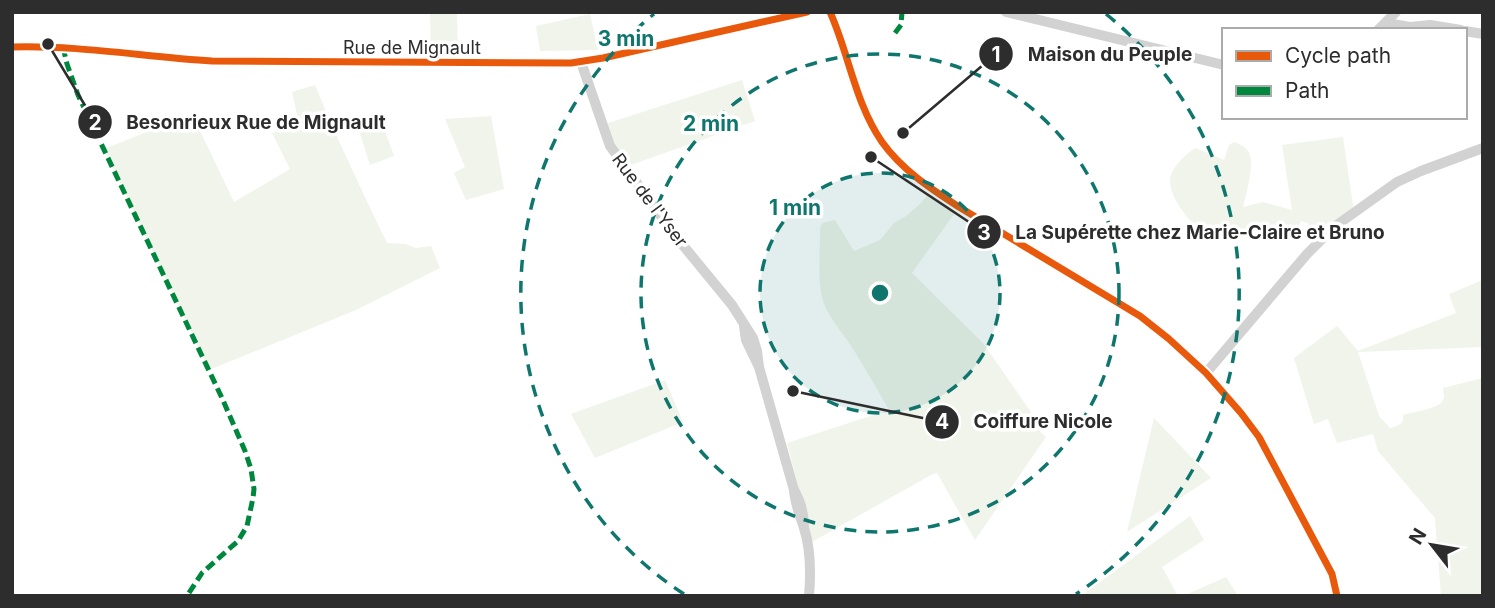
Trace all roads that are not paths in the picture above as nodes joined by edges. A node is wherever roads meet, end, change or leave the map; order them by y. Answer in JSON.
{"nodes":[{"id":1,"x":807,"y":12,"type":"edge"},
{"id":2,"x":830,"y":12,"type":"edge"},
{"id":3,"x":1006,"y":12,"type":"edge"},
{"id":4,"x":1396,"y":12,"type":"edge"},
{"id":5,"x":1383,"y":26,"type":"edge"},
{"id":6,"x":1450,"y":28,"type":"edge"},
{"id":7,"x":12,"y":47,"type":"edge"},
{"id":8,"x":581,"y":62,"type":"junction"},
{"id":9,"x":1222,"y":65,"type":"edge"},
{"id":10,"x":1483,"y":148,"type":"edge"},
{"id":11,"x":1206,"y":373,"type":"junction"},
{"id":12,"x":809,"y":596,"type":"edge"},
{"id":13,"x":1338,"y":596,"type":"edge"}],
"edges":[{"from":1,"to":8,"type":"street","name":"Rue de Mignault"},
{"from":2,"to":11,"type":"street"},
{"from":3,"to":9,"type":"street"},
{"from":4,"to":5,"type":"street"},
{"from":5,"to":6,"type":"street"},
{"from":7,"to":8,"type":"street","name":"Rue de Mignault"},
{"from":8,"to":12,"type":"street","name":"Rue de l'Yser"},
{"from":10,"to":11,"type":"street"},
{"from":11,"to":13,"type":"street"}]}
